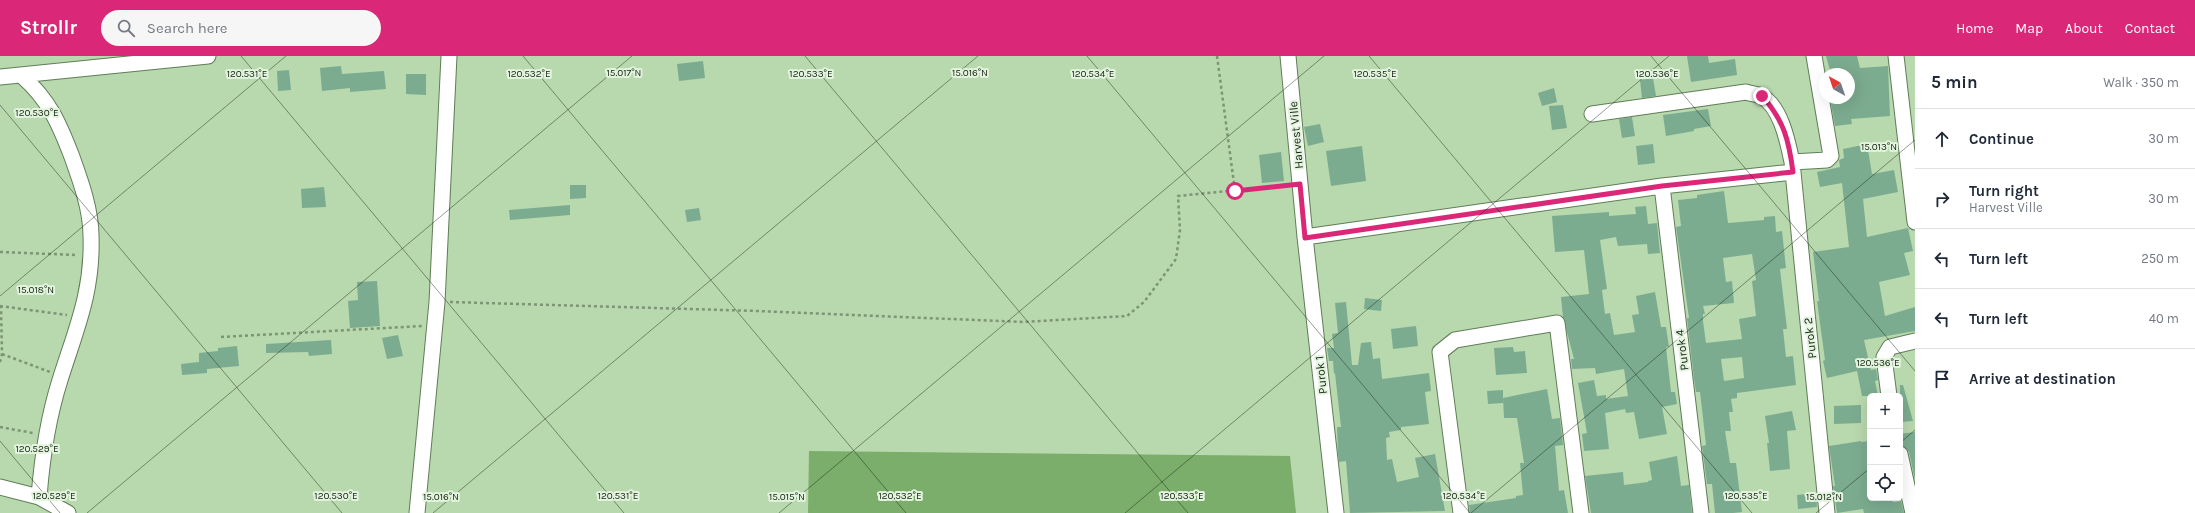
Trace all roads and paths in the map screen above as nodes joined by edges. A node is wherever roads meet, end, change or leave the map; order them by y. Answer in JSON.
{"nodes":[{"id":1,"x":208,"y":56,"type":"edge"},
{"id":2,"x":449,"y":56,"type":"edge"},
{"id":3,"x":1217,"y":56,"type":"edge"},
{"id":4,"x":1288,"y":56,"type":"edge"},
{"id":5,"x":1814,"y":56,"type":"edge"},
{"id":6,"x":1896,"y":56,"type":"edge"},
{"id":7,"x":22,"y":76,"type":"junction"},
{"id":8,"x":0,"y":77,"type":"edge"},
{"id":9,"x":1592,"y":114,"type":"dead end"},
{"id":10,"x":1792,"y":167,"type":"junction"},
{"id":11,"x":1300,"y":184,"type":"junction"},
{"id":12,"x":1662,"y":186,"type":"junction"},
{"id":13,"x":1235,"y":191,"type":"junction"},
{"id":14,"x":1915,"y":222,"type":"edge"},
{"id":15,"x":1305,"y":238,"type":"junction"},
{"id":16,"x":0,"y":252,"type":"edge"},
{"id":17,"x":84,"y":255,"type":"dead end"},
{"id":18,"x":437,"y":302,"type":"junction"},
{"id":19,"x":0,"y":306,"type":"edge"},
{"id":20,"x":74,"y":316,"type":"dead end"},
{"id":21,"x":435,"y":325,"type":"junction"},
{"id":22,"x":221,"y":337,"type":"dead end"},
{"id":23,"x":1915,"y":341,"type":"edge"},
{"id":24,"x":2,"y":354,"type":"junction"},
{"id":25,"x":0,"y":362,"type":"edge"},
{"id":26,"x":57,"y":374,"type":"dead end"},
{"id":27,"x":1889,"y":393,"type":"edge"},
{"id":28,"x":0,"y":427,"type":"edge"},
{"id":29,"x":35,"y":433,"type":"dead end"},
{"id":30,"x":1902,"y":465,"type":"edge"},
{"id":31,"x":0,"y":487,"type":"edge"},
{"id":32,"x":39,"y":497,"type":"junction"},
{"id":33,"x":68,"y":513,"type":"edge"},
{"id":34,"x":417,"y":513,"type":"edge"},
{"id":35,"x":1336,"y":513,"type":"edge"},
{"id":36,"x":1461,"y":513,"type":"edge"},
{"id":37,"x":1581,"y":513,"type":"edge"},
{"id":38,"x":1701,"y":513,"type":"edge"},
{"id":39,"x":1824,"y":513,"type":"edge"},
{"id":40,"x":1913,"y":513,"type":"edge"}],
"edges":[{"from":1,"to":7,"type":"street"},
{"from":2,"to":18,"type":"street"},
{"from":3,"to":13,"type":"path"},
{"from":4,"to":11,"type":"street","name":"Harvest Ville"},
{"from":5,"to":10,"type":"street"},
{"from":6,"to":14,"type":"street"},
{"from":7,"to":8,"type":"street"},
{"from":7,"to":32,"type":"street"},
{"from":9,"to":10,"type":"street","name":"Purok 2"},
{"from":10,"to":12,"type":"street"},
{"from":10,"to":39,"type":"street","name":"Purok 2"},
{"from":11,"to":13,"type":"path"},
{"from":11,"to":15,"type":"street","name":"Harvest Ville"},
{"from":12,"to":15,"type":"street"},
{"from":12,"to":38,"type":"street","name":"Purok 4"},
{"from":13,"to":18,"type":"path"},
{"from":15,"to":35,"type":"street","name":"Purok 1"},
{"from":16,"to":17,"type":"path"},
{"from":18,"to":21,"type":"street"},
{"from":19,"to":20,"type":"path"},
{"from":19,"to":24,"type":"path"},
{"from":21,"to":22,"type":"path"},
{"from":21,"to":34,"type":"street"},
{"from":23,"to":27,"type":"street"},
{"from":24,"to":25,"type":"path"},
{"from":24,"to":26,"type":"path"},
{"from":28,"to":29,"type":"path"},
{"from":30,"to":40,"type":"street"},
{"from":31,"to":32,"type":"street"},
{"from":32,"to":33,"type":"street"},
{"from":36,"to":37,"type":"street"}]}
